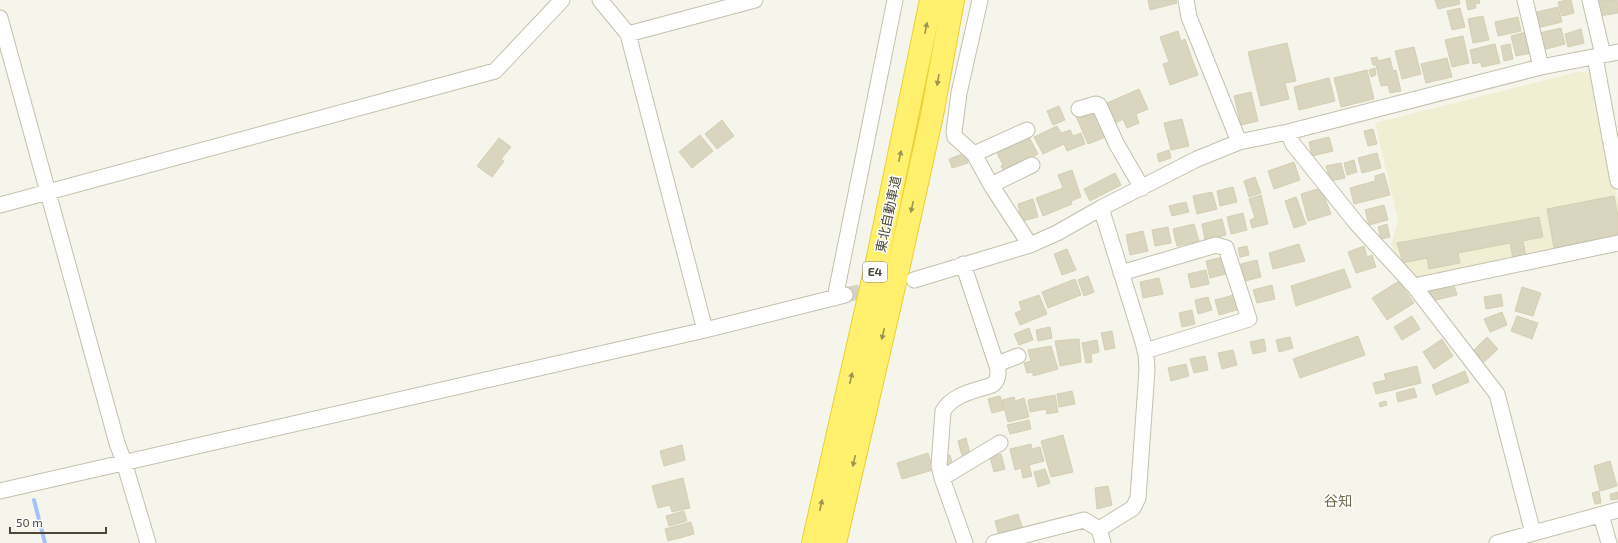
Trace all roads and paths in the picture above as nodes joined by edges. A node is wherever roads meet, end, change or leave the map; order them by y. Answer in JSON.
{"nodes":[{"id":1,"x":562,"y":0,"type":"edge"},
{"id":2,"x":600,"y":0,"type":"edge"},
{"id":3,"x":755,"y":0,"type":"edge"},
{"id":4,"x":896,"y":0,"type":"edge"},
{"id":5,"x":931,"y":0,"type":"edge"},
{"id":6,"x":952,"y":0,"type":"edge"},
{"id":7,"x":980,"y":0,"type":"edge"},
{"id":8,"x":1186,"y":0,"type":"edge"},
{"id":9,"x":1525,"y":0,"type":"edge"},
{"id":10,"x":1590,"y":0,"type":"edge"},
{"id":11,"x":0,"y":18,"type":"edge"},
{"id":12,"x":628,"y":34,"type":"junction"},
{"id":13,"x":1618,"y":52,"type":"edge"},
{"id":14,"x":1599,"y":56,"type":"junction"},
{"id":15,"x":1541,"y":67,"type":"junction"},
{"id":16,"x":1079,"y":109,"type":"dead end"},
{"id":17,"x":1027,"y":130,"type":"dead end"},
{"id":18,"x":1288,"y":132,"type":"junction"},
{"id":19,"x":1239,"y":142,"type":"junction"},
{"id":20,"x":974,"y":154,"type":"junction"},
{"id":21,"x":1032,"y":165,"type":"dead end"},
{"id":22,"x":1618,"y":181,"type":"edge"},
{"id":23,"x":991,"y":185,"type":"junction"},
{"id":24,"x":1142,"y":188,"type":"junction"},
{"id":25,"x":47,"y":192,"type":"junction"},
{"id":26,"x":0,"y":205,"type":"edge"},
{"id":27,"x":1101,"y":208,"type":"junction"},
{"id":28,"x":1618,"y":243,"type":"edge"},
{"id":29,"x":1030,"y":245,"type":"junction"},
{"id":30,"x":963,"y":264,"type":"junction"},
{"id":31,"x":1121,"y":273,"type":"junction"},
{"id":32,"x":914,"y":280,"type":"dead end"},
{"id":33,"x":1414,"y":286,"type":"junction"},
{"id":34,"x":705,"y":330,"type":"junction"},
{"id":35,"x":1145,"y":351,"type":"junction"},
{"id":36,"x":1018,"y":356,"type":"dead end"},
{"id":37,"x":997,"y":364,"type":"junction"},
{"id":38,"x":1000,"y":443,"type":"dead end"},
{"id":39,"x":124,"y":462,"type":"junction"},
{"id":40,"x":942,"y":478,"type":"junction"},
{"id":41,"x":0,"y":491,"type":"edge"},
{"id":42,"x":1618,"y":510,"type":"edge"},
{"id":43,"x":1601,"y":515,"type":"junction"},
{"id":44,"x":1533,"y":533,"type":"junction"},
{"id":45,"x":1101,"y":536,"type":"edge"},
{"id":46,"x":148,"y":543,"type":"edge"},
{"id":47,"x":813,"y":543,"type":"edge"},
{"id":48,"x":835,"y":543,"type":"edge"},
{"id":49,"x":965,"y":543,"type":"edge"},
{"id":50,"x":994,"y":543,"type":"edge"},
{"id":51,"x":1497,"y":543,"type":"edge"},
{"id":52,"x":1609,"y":543,"type":"edge"}],
"edges":[{"from":1,"to":25,"type":"street"},
{"from":2,"to":12,"type":"street"},
{"from":3,"to":12,"type":"street"},
{"from":4,"to":34,"type":"street"},
{"from":47,"to":5,"type":"highway","name":"東北自動車道","number":"E4","one_way":true},
{"from":6,"to":48,"type":"highway","name":"東北自動車道","number":"E4","one_way":true},
{"from":7,"to":20,"type":"street"},
{"from":8,"to":19,"type":"street"},
{"from":9,"to":15,"type":"street"},
{"from":10,"to":14,"type":"street"},
{"from":11,"to":25,"type":"street"},
{"from":12,"to":34,"type":"street"},
{"from":13,"to":14,"type":"street"},
{"from":14,"to":15,"type":"street"},
{"from":14,"to":22,"type":"street"},
{"from":15,"to":18,"type":"street"},
{"from":16,"to":24,"type":"street"},
{"from":17,"to":20,"type":"street"},
{"from":18,"to":19,"type":"street"},
{"from":18,"to":33,"type":"street"},
{"from":19,"to":24,"type":"street"},
{"from":20,"to":23,"type":"street"},
{"from":21,"to":23,"type":"street"},
{"from":23,"to":29,"type":"street"},
{"from":24,"to":27,"type":"street"},
{"from":25,"to":26,"type":"street"},
{"from":25,"to":39,"type":"street"},
{"from":27,"to":29,"type":"street"},
{"from":27,"to":31,"type":"street"},
{"from":28,"to":33,"type":"street"},
{"from":29,"to":30,"type":"street"},
{"from":30,"to":32,"type":"street"},
{"from":30,"to":37,"type":"street"},
{"from":31,"to":35,"type":"street"},
{"from":31,"to":35,"type":"street"},
{"from":33,"to":44,"type":"street"},
{"from":34,"to":39,"type":"street"},
{"from":35,"to":45,"type":"street"},
{"from":36,"to":37,"type":"street"},
{"from":37,"to":40,"type":"street"},
{"from":38,"to":40,"type":"street"},
{"from":39,"to":41,"type":"street"},
{"from":39,"to":46,"type":"street"},
{"from":40,"to":49,"type":"street"},
{"from":42,"to":43,"type":"street"},
{"from":43,"to":44,"type":"street"},
{"from":43,"to":52,"type":"street"},
{"from":44,"to":51,"type":"street"},
{"from":45,"to":50,"type":"street"}]}
